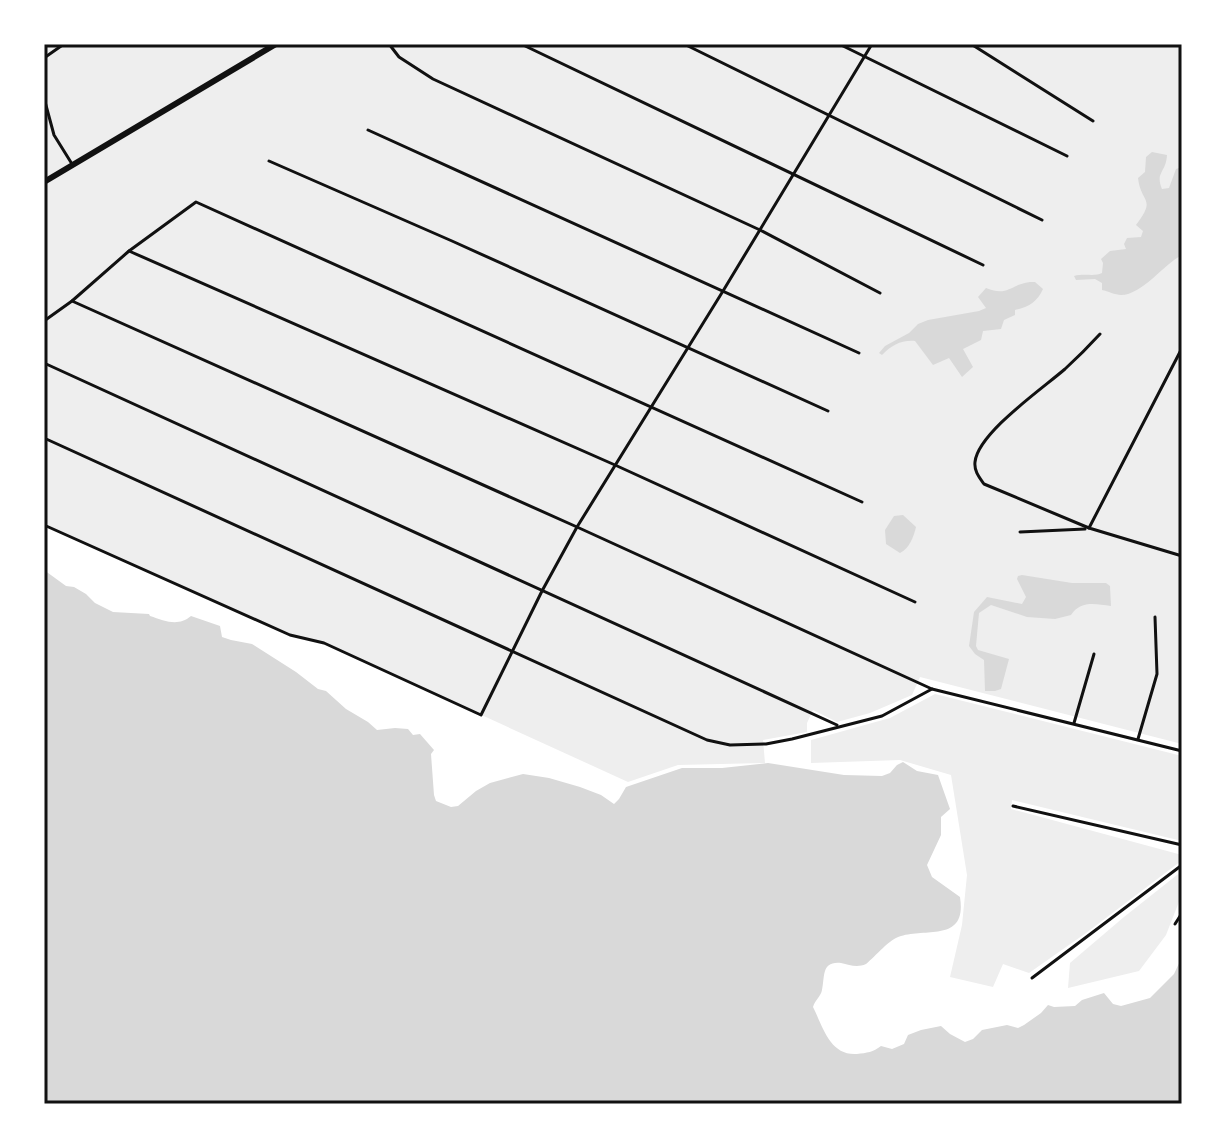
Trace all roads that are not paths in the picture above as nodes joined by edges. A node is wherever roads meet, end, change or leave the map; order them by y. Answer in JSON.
{"nodes":[{"id":1,"x":64,"y":44,"type":"edge"},
{"id":2,"x":276,"y":44,"type":"edge"},
{"id":3,"x":389,"y":44,"type":"edge"},
{"id":4,"x":521,"y":44,"type":"edge"},
{"id":5,"x":684,"y":44,"type":"edge"},
{"id":6,"x":839,"y":44,"type":"edge"},
{"id":7,"x":872,"y":44,"type":"edge"},
{"id":8,"x":971,"y":44,"type":"edge"},
{"id":9,"x":865,"y":56,"type":"junction"},
{"id":10,"x":44,"y":58,"type":"edge"},
{"id":11,"x":44,"y":98,"type":"edge"},
{"id":12,"x":829,"y":116,"type":"junction"},
{"id":13,"x":1093,"y":121,"type":"dead end"},
{"id":14,"x":368,"y":130,"type":"dead end"},
{"id":15,"x":1067,"y":156,"type":"dead end"},
{"id":16,"x":269,"y":161,"type":"dead end"},
{"id":17,"x":72,"y":164,"type":"junction"},
{"id":18,"x":794,"y":174,"type":"junction"},
{"id":19,"x":44,"y":182,"type":"edge"},
{"id":20,"x":1042,"y":220,"type":"dead end"},
{"id":21,"x":760,"y":230,"type":"junction"},
{"id":22,"x":129,"y":251,"type":"junction"},
{"id":23,"x":983,"y":265,"type":"dead end"},
{"id":24,"x":723,"y":291,"type":"junction"},
{"id":25,"x":880,"y":293,"type":"dead end"},
{"id":26,"x":72,"y":301,"type":"junction"},
{"id":27,"x":44,"y":321,"type":"edge"},
{"id":28,"x":1100,"y":334,"type":"dead end"},
{"id":29,"x":688,"y":347,"type":"junction"},
{"id":30,"x":1182,"y":348,"type":"edge"},
{"id":31,"x":859,"y":353,"type":"dead end"},
{"id":32,"x":44,"y":363,"type":"edge"},
{"id":33,"x":652,"y":406,"type":"junction"},
{"id":34,"x":828,"y":411,"type":"dead end"},
{"id":35,"x":44,"y":438,"type":"edge"},
{"id":36,"x":615,"y":465,"type":"junction"},
{"id":37,"x":862,"y":502,"type":"dead end"},
{"id":38,"x":44,"y":525,"type":"edge"},
{"id":39,"x":577,"y":527,"type":"junction"},
{"id":40,"x":1089,"y":528,"type":"junction"},
{"id":41,"x":1020,"y":532,"type":"dead end"},
{"id":42,"x":1182,"y":556,"type":"edge"},
{"id":43,"x":542,"y":591,"type":"junction"},
{"id":44,"x":915,"y":602,"type":"dead end"},
{"id":45,"x":1155,"y":617,"type":"dead end"},
{"id":46,"x":512,"y":652,"type":"junction"},
{"id":47,"x":1094,"y":654,"type":"dead end"},
{"id":48,"x":932,"y":689,"type":"junction"},
{"id":49,"x":1074,"y":724,"type":"junction"},
{"id":50,"x":838,"y":726,"type":"junction"},
{"id":51,"x":1138,"y":740,"type":"junction"},
{"id":52,"x":1182,"y":751,"type":"edge"},
{"id":53,"x":1013,"y":806,"type":"dead end"},
{"id":54,"x":1182,"y":845,"type":"edge"},
{"id":55,"x":1182,"y":865,"type":"edge"},
{"id":56,"x":1182,"y":913,"type":"edge"},
{"id":57,"x":1175,"y":924,"type":"dead end"},
{"id":58,"x":1032,"y":978,"type":"dead end"}],
"edges":[{"from":1,"to":10,"type":"lane"},
{"from":2,"to":17,"type":"street"},
{"from":3,"to":21,"type":"lane"},
{"from":4,"to":18,"type":"lane"},
{"from":5,"to":12,"type":"lane"},
{"from":6,"to":9,"type":"lane"},
{"from":7,"to":9,"type":"lane"},
{"from":8,"to":13,"type":"lane"},
{"from":9,"to":12,"type":"lane"},
{"from":9,"to":15,"type":"lane"},
{"from":11,"to":17,"type":"lane"},
{"from":12,"to":18,"type":"lane"},
{"from":12,"to":20,"type":"lane"},
{"from":14,"to":24,"type":"lane"},
{"from":16,"to":29,"type":"lane"},
{"from":17,"to":19,"type":"street"},
{"from":18,"to":21,"type":"lane"},
{"from":18,"to":23,"type":"lane"},
{"from":21,"to":24,"type":"lane"},
{"from":21,"to":25,"type":"lane"},
{"from":22,"to":26,"type":"lane"},
{"from":22,"to":33,"type":"lane"},
{"from":22,"to":36,"type":"lane"},
{"from":24,"to":29,"type":"lane"},
{"from":24,"to":31,"type":"lane"},
{"from":26,"to":27,"type":"lane"},
{"from":26,"to":39,"type":"lane"},
{"from":28,"to":40,"type":"lane"},
{"from":29,"to":33,"type":"lane"},
{"from":29,"to":34,"type":"lane"},
{"from":30,"to":40,"type":"lane"},
{"from":32,"to":43,"type":"lane"},
{"from":33,"to":36,"type":"lane"},
{"from":33,"to":37,"type":"lane"},
{"from":35,"to":46,"type":"lane"},
{"from":36,"to":39,"type":"lane"},
{"from":36,"to":44,"type":"lane"},
{"from":38,"to":46,"type":"lane"},
{"from":39,"to":43,"type":"lane"},
{"from":39,"to":48,"type":"lane"},
{"from":40,"to":41,"type":"lane"},
{"from":40,"to":42,"type":"lane"},
{"from":43,"to":46,"type":"lane"},
{"from":43,"to":50,"type":"lane"},
{"from":45,"to":51,"type":"lane"},
{"from":46,"to":50,"type":"lane"},
{"from":47,"to":49,"type":"lane"},
{"from":48,"to":49,"type":"lane"},
{"from":48,"to":50,"type":"lane"},
{"from":49,"to":51,"type":"lane"},
{"from":51,"to":52,"type":"lane"},
{"from":53,"to":54,"type":"lane"},
{"from":55,"to":58,"type":"lane"},
{"from":56,"to":57,"type":"lane"}]}
